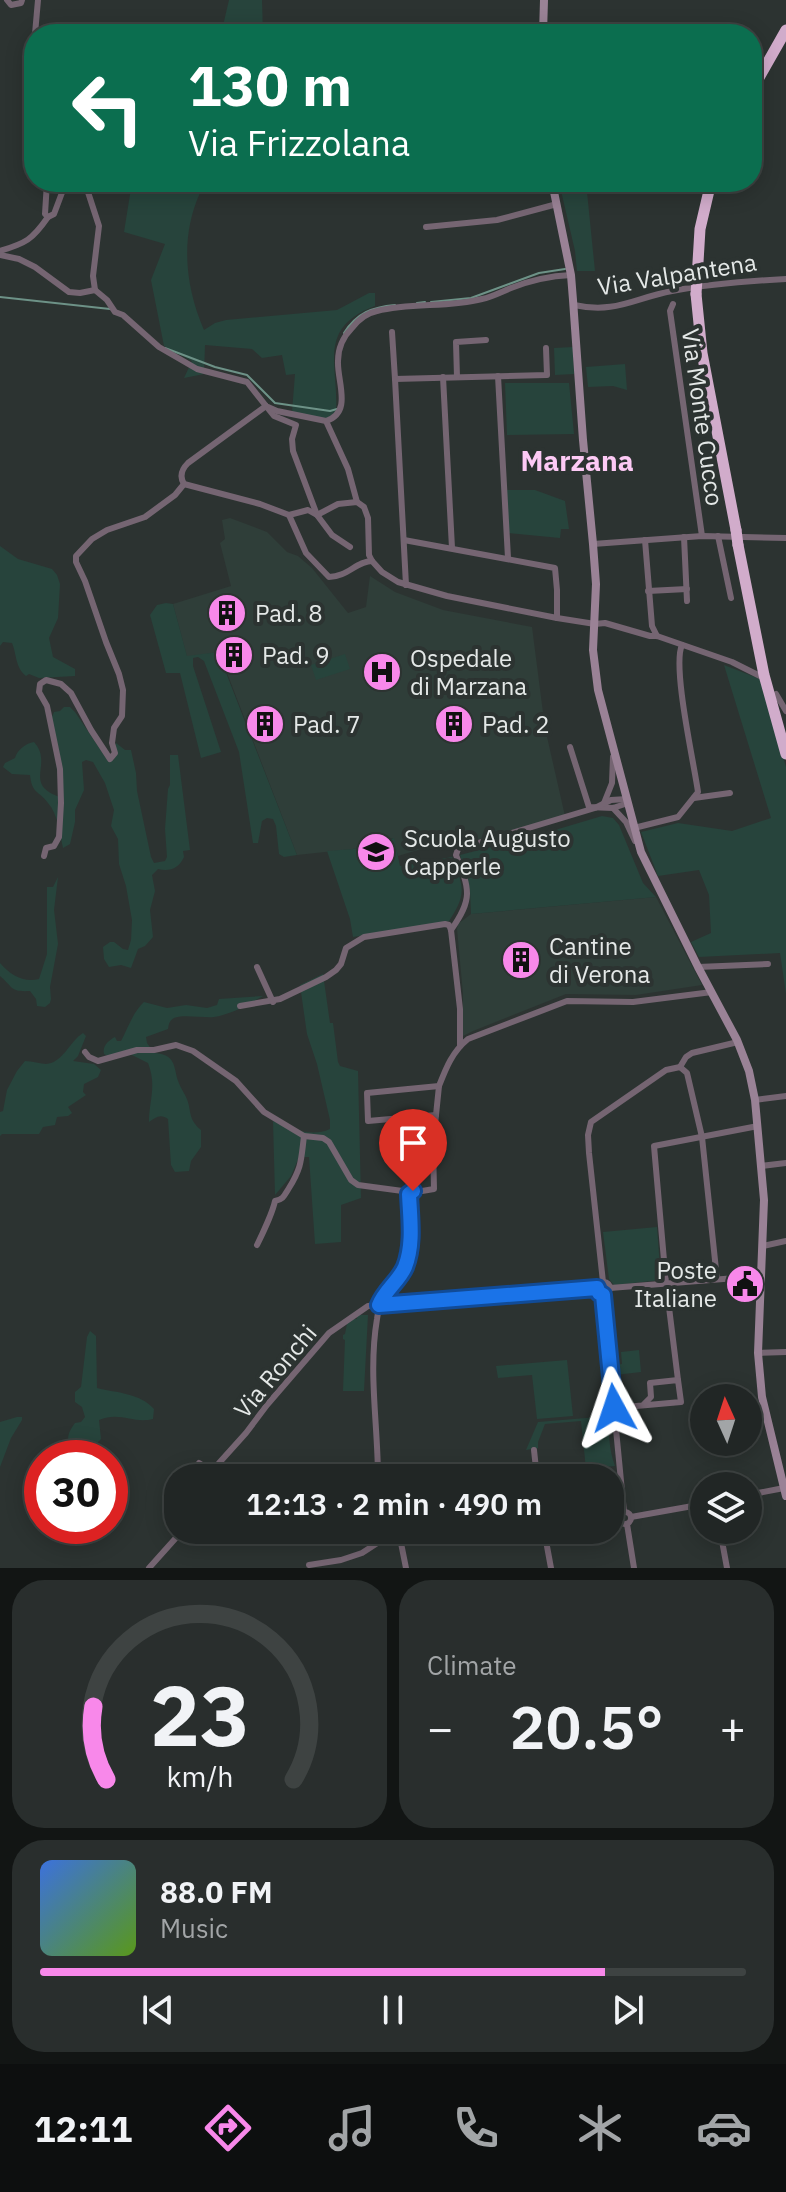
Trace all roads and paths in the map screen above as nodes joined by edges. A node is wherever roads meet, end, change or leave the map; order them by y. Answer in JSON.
{"nodes":[{"id":1,"x":7,"y":0,"type":"edge"},
{"id":2,"x":22,"y":0,"type":"edge"},
{"id":3,"x":38,"y":0,"type":"edge"},
{"id":4,"x":544,"y":0,"type":"edge"},
{"id":5,"x":36,"y":24,"type":"edge"},
{"id":6,"x":543,"y":24,"type":"edge"},
{"id":7,"x":786,"y":30,"type":"edge"},
{"id":8,"x":762,"y":72,"type":"edge"},
{"id":9,"x":46,"y":192,"type":"edge"},
{"id":10,"x":62,"y":192,"type":"edge"},
{"id":11,"x":88,"y":192,"type":"edge"},
{"id":12,"x":554,"y":192,"type":"edge"},
{"id":13,"x":709,"y":192,"type":"edge"},
{"id":14,"x":557,"y":204,"type":"junction"},
{"id":15,"x":48,"y":217,"type":"junction"},
{"id":16,"x":426,"y":227,"type":"dead end"},
{"id":17,"x":0,"y":253,"type":"edge"},
{"id":18,"x":571,"y":275,"type":"junction"},
{"id":19,"x":786,"y":279,"type":"edge"},
{"id":20,"x":95,"y":290,"type":"junction"},
{"id":21,"x":673,"y":304,"type":"dead end"},
{"id":22,"x":574,"y":305,"type":"junction"},
{"id":23,"x":392,"y":332,"type":"dead end"},
{"id":24,"x":486,"y":340,"type":"dead end"},
{"id":25,"x":546,"y":348,"type":"dead end"},
{"id":26,"x":498,"y":376,"type":"junction"},
{"id":27,"x":443,"y":377,"type":"junction"},
{"id":28,"x":457,"y":377,"type":"junction"},
{"id":29,"x":395,"y":379,"type":"junction"},
{"id":30,"x":266,"y":406,"type":"junction"},
{"id":31,"x":326,"y":421,"type":"junction"},
{"id":32,"x":184,"y":484,"type":"junction"},
{"id":33,"x":357,"y":502,"type":"junction"},
{"id":34,"x":289,"y":515,"type":"junction"},
{"id":35,"x":317,"y":515,"type":"junction"},
{"id":36,"x":702,"y":536,"type":"junction"},
{"id":37,"x":718,"y":536,"type":"junction"},
{"id":38,"x":684,"y":537,"type":"junction"},
{"id":39,"x":786,"y":538,"type":"edge"},
{"id":40,"x":404,"y":540,"type":"junction"},
{"id":41,"x":645,"y":540,"type":"junction"},
{"id":42,"x":593,"y":544,"type":"junction"},
{"id":43,"x":350,"y":547,"type":"dead end"},
{"id":44,"x":452,"y":548,"type":"junction"},
{"id":45,"x":508,"y":558,"type":"junction"},
{"id":46,"x":372,"y":561,"type":"junction"},
{"id":47,"x":406,"y":585,"type":"junction"},
{"id":48,"x":687,"y":589,"type":"junction"},
{"id":49,"x":648,"y":591,"type":"junction"},
{"id":50,"x":731,"y":598,"type":"dead end"},
{"id":51,"x":687,"y":601,"type":"dead end"},
{"id":52,"x":557,"y":618,"type":"junction"},
{"id":53,"x":595,"y":624,"type":"junction"},
{"id":54,"x":657,"y":636,"type":"junction"},
{"id":55,"x":682,"y":645,"type":"junction"},
{"id":56,"x":760,"y":676,"type":"dead end"},
{"id":57,"x":776,"y":694,"type":"dead end"},
{"id":58,"x":786,"y":711,"type":"edge"},
{"id":59,"x":570,"y":747,"type":"dead end"},
{"id":60,"x":614,"y":752,"type":"junction"},
{"id":61,"x":786,"y":754,"type":"edge"},
{"id":62,"x":730,"y":793,"type":"dead end"},
{"id":63,"x":694,"y":798,"type":"junction"},
{"id":64,"x":627,"y":801,"type":"junction"},
{"id":65,"x":604,"y":803,"type":"junction"},
{"id":66,"x":595,"y":808,"type":"junction"},
{"id":67,"x":613,"y":808,"type":"junction"},
{"id":68,"x":634,"y":828,"type":"junction"},
{"id":69,"x":641,"y":852,"type":"junction"},
{"id":70,"x":44,"y":856,"type":"dead end"},
{"id":71,"x":451,"y":930,"type":"junction"},
{"id":72,"x":768,"y":964,"type":"dead end"},
{"id":73,"x":257,"y":967,"type":"dead end"},
{"id":74,"x":698,"y":967,"type":"junction"},
{"id":75,"x":712,"y":992,"type":"junction"},
{"id":76,"x":273,"y":1002,"type":"junction"},
{"id":77,"x":240,"y":1006,"type":"dead end"},
{"id":78,"x":460,"y":1019,"type":"junction"},
{"id":79,"x":468,"y":1039,"type":"junction"},
{"id":80,"x":738,"y":1042,"type":"junction"},
{"id":81,"x":460,"y":1046,"type":"junction"},
{"id":82,"x":85,"y":1052,"type":"dead end"},
{"id":83,"x":680,"y":1067,"type":"junction"},
{"id":84,"x":439,"y":1086,"type":"junction"},
{"id":85,"x":786,"y":1096,"type":"edge"},
{"id":86,"x":755,"y":1100,"type":"junction"},
{"id":87,"x":436,"y":1115,"type":"junction"},
{"id":88,"x":758,"y":1126,"type":"junction"},
{"id":89,"x":304,"y":1136,"type":"junction"},
{"id":90,"x":702,"y":1137,"type":"junction"},
{"id":91,"x":786,"y":1163,"type":"edge"},
{"id":92,"x":761,"y":1166,"type":"junction"},
{"id":93,"x":410,"y":1192,"type":"junction"},
{"id":94,"x":786,"y":1241,"type":"edge"},
{"id":95,"x":257,"y":1245,"type":"dead end"},
{"id":96,"x":763,"y":1246,"type":"junction"},
{"id":97,"x":761,"y":1276,"type":"junction"},
{"id":98,"x":717,"y":1279,"type":"junction"},
{"id":99,"x":603,"y":1282,"type":"junction"},
{"id":100,"x":666,"y":1283,"type":"junction"},
{"id":101,"x":597,"y":1288,"type":"junction"},
{"id":102,"x":610,"y":1288,"type":"junction"},
{"id":103,"x":603,"y":1295,"type":"junction"},
{"id":104,"x":379,"y":1305,"type":"junction"},
{"id":105,"x":786,"y":1352,"type":"edge"},
{"id":106,"x":758,"y":1353,"type":"junction"},
{"id":107,"x":678,"y":1380,"type":"junction"},
{"id":108,"x":651,"y":1395,"type":"junction"},
{"id":109,"x":643,"y":1405,"type":"junction"},
{"id":110,"x":660,"y":1405,"type":"junction"},
{"id":111,"x":614,"y":1408,"type":"junction"},
{"id":112,"x":534,"y":1450,"type":"dead end"},
{"id":113,"x":219,"y":1464,"type":"edge"},
{"id":114,"x":377,"y":1464,"type":"edge"},
{"id":115,"x":536,"y":1464,"type":"edge"},
{"id":116,"x":619,"y":1464,"type":"edge"},
{"id":117,"x":785,"y":1492,"type":"edge"},
{"id":118,"x":762,"y":1494,"type":"edge"},
{"id":119,"x":690,"y":1506,"type":"edge"},
{"id":120,"x":624,"y":1512,"type":"edge"},
{"id":121,"x":631,"y":1517,"type":"junction"},
{"id":122,"x":624,"y":1524,"type":"edge"},
{"id":123,"x":627,"y":1524,"type":"junction"},
{"id":124,"x":170,"y":1544,"type":"edge"},
{"id":125,"x":376,"y":1544,"type":"edge"},
{"id":126,"x":401,"y":1544,"type":"edge"},
{"id":127,"x":546,"y":1544,"type":"edge"},
{"id":128,"x":723,"y":1544,"type":"edge"},
{"id":129,"x":309,"y":1565,"type":"dead end"},
{"id":130,"x":149,"y":1568,"type":"edge"},
{"id":131,"x":406,"y":1568,"type":"edge"},
{"id":132,"x":551,"y":1568,"type":"edge"},
{"id":133,"x":634,"y":1568,"type":"edge"},
{"id":134,"x":727,"y":1568,"type":"edge"}],
"edges":[{"from":1,"to":2,"type":"street"},
{"from":3,"to":5,"type":"street"},
{"from":4,"to":6,"type":"street"},
{"from":7,"to":8,"type":"highway"},
{"from":9,"to":15,"type":"street"},
{"from":10,"to":15,"type":"street"},
{"from":11,"to":20,"type":"street"},
{"from":12,"to":14,"type":"street","name":"Via Valpantena"},
{"from":13,"to":61,"type":"highway","bridge":true},
{"from":14,"to":16,"type":"street"},
{"from":14,"to":18,"type":"street","name":"Via Valpantena"},
{"from":15,"to":17,"type":"street"},
{"from":17,"to":20,"type":"street"},
{"from":18,"to":22,"type":"street","name":"Via Valpantena"},
{"from":18,"to":31,"type":"street","name":"Via Valpantena"},
{"from":19,"to":22,"type":"street","name":"Via Valpantena"},
{"from":20,"to":30,"type":"street"},
{"from":21,"to":36,"type":"street","name":"Via Monte Cucco"},
{"from":22,"to":42,"type":"street","name":"Via Valpantena"},
{"from":23,"to":29,"type":"street"},
{"from":24,"to":28,"type":"street"},
{"from":25,"to":26,"type":"street"},
{"from":26,"to":28,"type":"street"},
{"from":26,"to":45,"type":"street"},
{"from":27,"to":28,"type":"street"},
{"from":27,"to":29,"type":"street"},
{"from":27,"to":44,"type":"street"},
{"from":29,"to":40,"type":"street"},
{"from":30,"to":31,"type":"street"},
{"from":30,"to":32,"type":"street"},
{"from":30,"to":35,"type":"street"},
{"from":31,"to":33,"type":"street"},
{"from":32,"to":34,"type":"street"},
{"from":32,"to":70,"type":"street"},
{"from":33,"to":35,"type":"street"},
{"from":33,"to":46,"type":"street"},
{"from":34,"to":35,"type":"street"},
{"from":34,"to":46,"type":"street"},
{"from":35,"to":43,"type":"street"},
{"from":36,"to":37,"type":"street","name":"Via Monte Cucco"},
{"from":36,"to":38,"type":"street","name":"Via Monte Cucco"},
{"from":37,"to":39,"type":"street","name":"Via Monte Cucco"},
{"from":37,"to":50,"type":"street","name":"Via Monte Cucco"},
{"from":38,"to":41,"type":"street","name":"Via Monte Cucco"},
{"from":38,"to":48,"type":"street","name":"Via Monte Cucco"},
{"from":40,"to":44,"type":"street"},
{"from":40,"to":47,"type":"street"},
{"from":41,"to":42,"type":"street","name":"Via Monte Cucco"},
{"from":41,"to":49,"type":"street"},
{"from":42,"to":53,"type":"street","name":"Via Valpantena"},
{"from":44,"to":45,"type":"street"},
{"from":45,"to":52,"type":"street"},
{"from":46,"to":47,"type":"street"},
{"from":47,"to":52,"type":"street"},
{"from":48,"to":49,"type":"street"},
{"from":48,"to":51,"type":"street","name":"Via Monte Cucco"},
{"from":49,"to":54,"type":"street"},
{"from":52,"to":53,"type":"street"},
{"from":53,"to":54,"type":"street"},
{"from":53,"to":60,"type":"street","name":"Via Valpantena"},
{"from":54,"to":55,"type":"street"},
{"from":55,"to":56,"type":"street"},
{"from":55,"to":63,"type":"street"},
{"from":57,"to":58,"type":"street"},
{"from":59,"to":66,"type":"street"},
{"from":60,"to":64,"type":"street","name":"Via Valpantena"},
{"from":60,"to":65,"type":"street"},
{"from":62,"to":63,"type":"street"},
{"from":63,"to":68,"type":"street"},
{"from":64,"to":65,"type":"street"},
{"from":64,"to":67,"type":"street"},
{"from":64,"to":68,"type":"street","name":"Via Valpantena"},
{"from":65,"to":66,"type":"street"},
{"from":66,"to":67,"type":"street"},
{"from":66,"to":71,"type":"street"},
{"from":67,"to":69,"type":"street"},
{"from":68,"to":69,"type":"street","name":"Via Valpantena"},
{"from":69,"to":74,"type":"street","name":"Via Valpantena"},
{"from":71,"to":76,"type":"street"},
{"from":71,"to":78,"type":"street"},
{"from":72,"to":74,"type":"street"},
{"from":73,"to":76,"type":"street"},
{"from":74,"to":75,"type":"street","name":"Via Valpantena"},
{"from":75,"to":79,"type":"street"},
{"from":75,"to":80,"type":"street","name":"Via Valpantena"},
{"from":76,"to":77,"type":"street"},
{"from":78,"to":79,"type":"street"},
{"from":78,"to":81,"type":"street"},
{"from":79,"to":81,"type":"street"},
{"from":80,"to":83,"type":"street"},
{"from":80,"to":86,"type":"street","name":"Via Valpantena"},
{"from":81,"to":84,"type":"street"},
{"from":82,"to":89,"type":"street"},
{"from":83,"to":90,"type":"street"},
{"from":83,"to":99,"type":"street"},
{"from":84,"to":87,"type":"street"},
{"from":84,"to":87,"type":"street"},
{"from":85,"to":86,"type":"street"},
{"from":86,"to":88,"type":"street","name":"Via Valpantena"},
{"from":87,"to":93,"type":"street"},
{"from":88,"to":90,"type":"street"},
{"from":88,"to":92,"type":"street","name":"Via Valpantena"},
{"from":89,"to":93,"type":"street"},
{"from":89,"to":95,"type":"street"},
{"from":90,"to":98,"type":"street"},
{"from":90,"to":100,"type":"street"},
{"from":91,"to":92,"type":"street"},
{"from":92,"to":96,"type":"street","name":"Via Valpantena"},
{"from":93,"to":104,"type":"street"},
{"from":94,"to":96,"type":"street"},
{"from":96,"to":97,"type":"street","name":"Via Valpantena"},
{"from":97,"to":98,"type":"street"},
{"from":97,"to":106,"type":"street","name":"Via Valpantena"},
{"from":98,"to":100,"type":"street"},
{"from":99,"to":101,"type":"street"},
{"from":99,"to":102,"type":"street"},
{"from":100,"to":102,"type":"street"},
{"from":100,"to":107,"type":"street"},
{"from":101,"to":103,"type":"street"},
{"from":101,"to":104,"type":"street"},
{"from":102,"to":103,"type":"street"},
{"from":103,"to":111,"type":"street"},
{"from":104,"to":113,"type":"street","name":"Via Ronchi"},
{"from":104,"to":114,"type":"street"},
{"from":105,"to":106,"type":"street"},
{"from":106,"to":117,"type":"street","name":"Via Valpantena"},
{"from":107,"to":108,"type":"street"},
{"from":107,"to":110,"type":"street"},
{"from":108,"to":109,"type":"street"},
{"from":108,"to":110,"type":"street"},
{"from":109,"to":110,"type":"street"},
{"from":109,"to":111,"type":"street"},
{"from":111,"to":116,"type":"street"},
{"from":112,"to":115,"type":"street"},
{"from":117,"to":118,"type":"street"},
{"from":119,"to":121,"type":"street"},
{"from":120,"to":121,"type":"street"},
{"from":121,"to":123,"type":"street"},
{"from":122,"to":123,"type":"street"},
{"from":123,"to":133,"type":"street"},
{"from":124,"to":130,"type":"street"},
{"from":125,"to":129,"type":"street"},
{"from":126,"to":131,"type":"street"},
{"from":127,"to":132,"type":"street"},
{"from":128,"to":134,"type":"street"}]}
